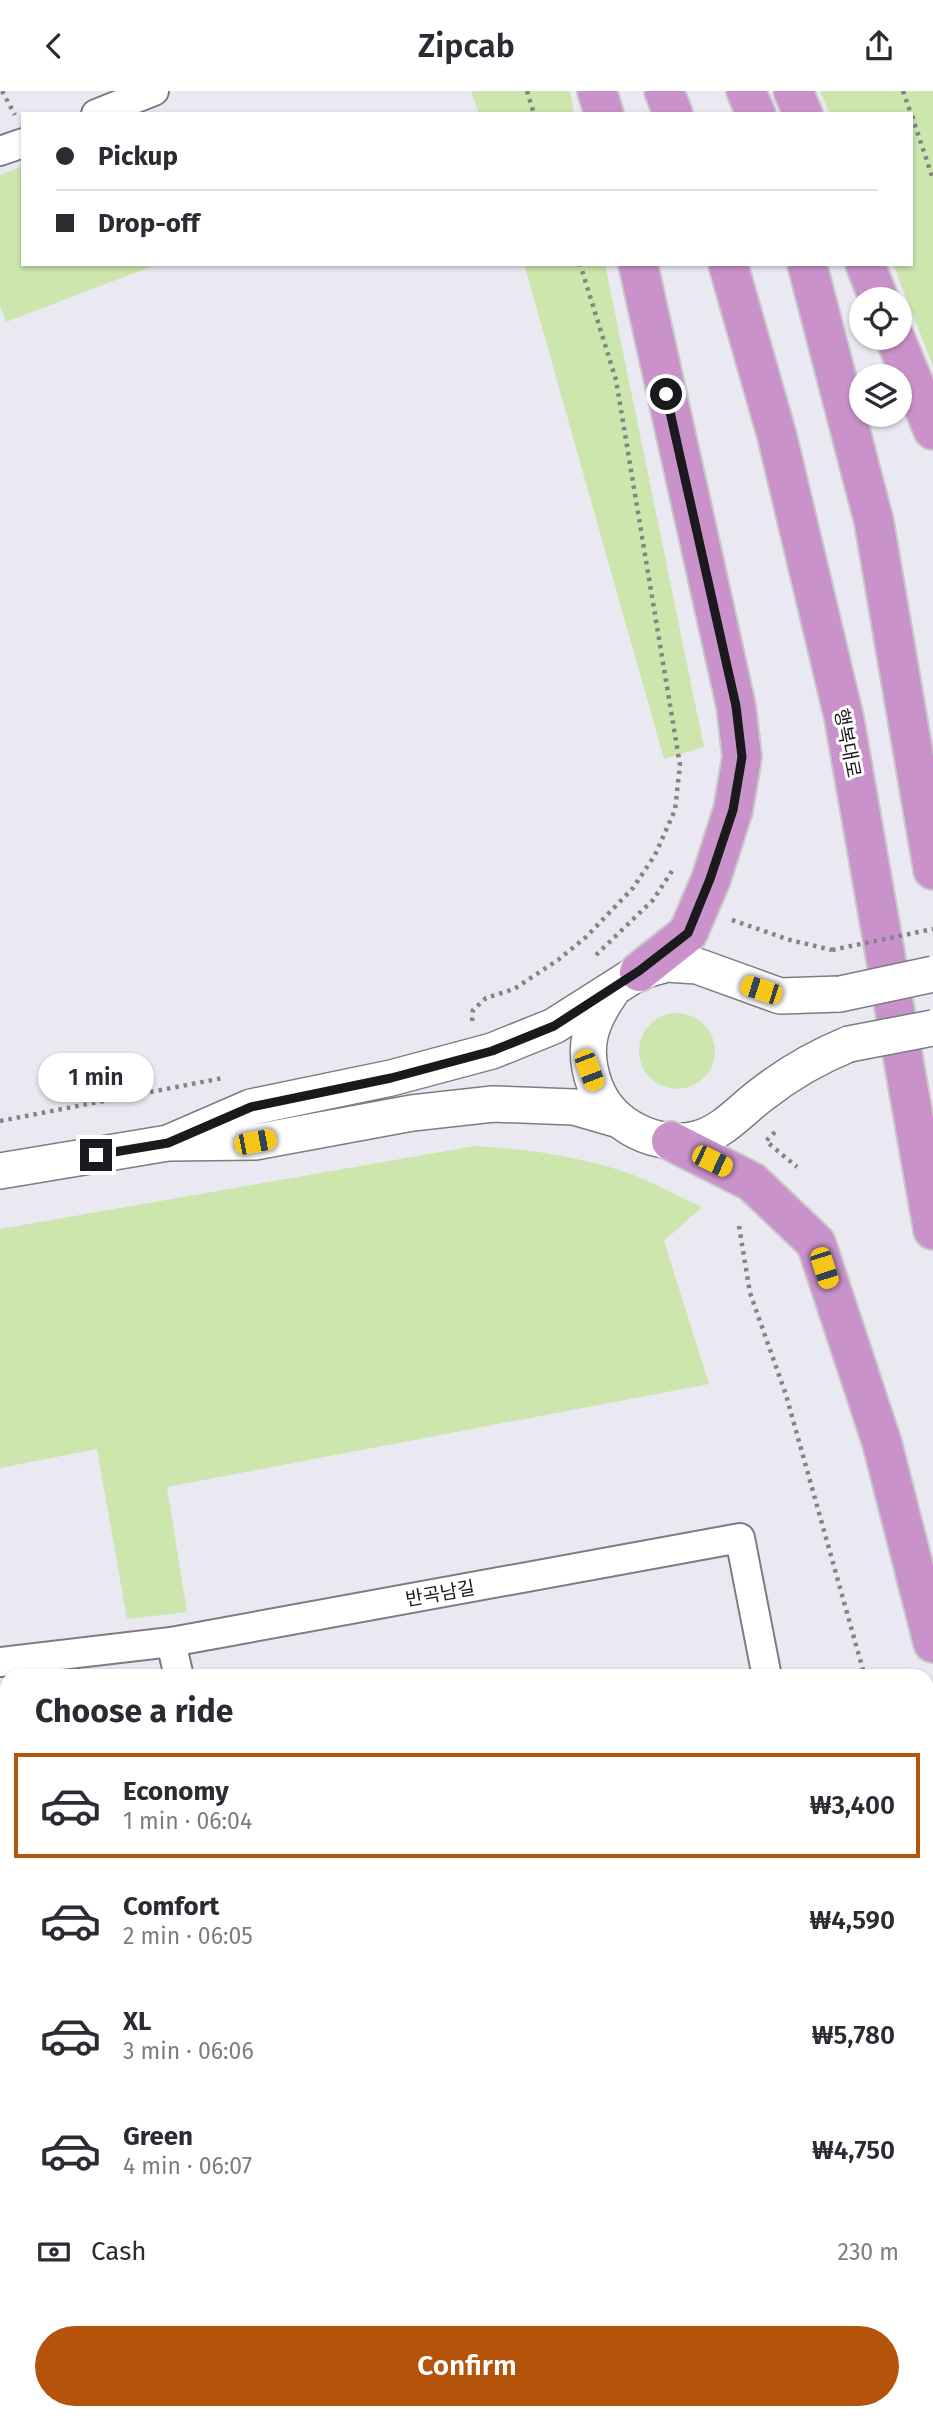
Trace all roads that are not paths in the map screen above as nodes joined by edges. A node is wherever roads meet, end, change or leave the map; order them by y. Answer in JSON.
{"nodes":[{"id":1,"x":154,"y":91,"type":"edge"},
{"id":2,"x":597,"y":91,"type":"edge"},
{"id":3,"x":664,"y":91,"type":"edge"},
{"id":4,"x":746,"y":91,"type":"edge"},
{"id":5,"x":793,"y":91,"type":"edge"},
{"id":6,"x":101,"y":112,"type":"edge"},
{"id":7,"x":603,"y":112,"type":"edge"},
{"id":8,"x":672,"y":112,"type":"edge"},
{"id":9,"x":755,"y":112,"type":"edge"},
{"id":10,"x":802,"y":112,"type":"edge"},
{"id":11,"x":20,"y":131,"type":"edge"},
{"id":12,"x":0,"y":152,"type":"edge"},
{"id":13,"x":638,"y":266,"type":"edge"},
{"id":14,"x":729,"y":266,"type":"edge"},
{"id":15,"x":808,"y":266,"type":"edge"},
{"id":16,"x":866,"y":266,"type":"edge"},
{"id":17,"x":874,"y":287,"type":"edge"},
{"id":18,"x":900,"y":350,"type":"edge"},
{"id":19,"x":933,"y":430,"type":"edge"},
{"id":20,"x":933,"y":870,"type":"edge"},
{"id":21,"x":933,"y":974,"type":"edge"},
{"id":22,"x":627,"y":980,"type":"junction"},
{"id":23,"x":933,"y":1027,"type":"edge"},
{"id":24,"x":619,"y":1120,"type":"junction"},
{"id":25,"x":671,"y":1141,"type":"junction"},
{"id":26,"x":168,"y":1143,"type":"junction"},
{"id":27,"x":0,"y":1171,"type":"edge"},
{"id":28,"x":933,"y":1230,"type":"edge"},
{"id":29,"x":171,"y":1642,"type":"junction"},
{"id":30,"x":933,"y":1643,"type":"edge"},
{"id":31,"x":0,"y":1662,"type":"edge"},
{"id":32,"x":177,"y":1669,"type":"edge"},
{"id":33,"x":765,"y":1669,"type":"edge"}],
"edges":[{"from":1,"to":6,"type":"street"},
{"from":2,"to":7,"type":"highway"},
{"from":3,"to":8,"type":"highway"},
{"from":4,"to":9,"type":"highway"},
{"from":5,"to":10,"type":"highway"},
{"from":11,"to":12,"type":"street"},
{"from":13,"to":22,"type":"highway"},
{"from":14,"to":28,"type":"highway","name":"행복대로"},
{"from":15,"to":20,"type":"highway"},
{"from":16,"to":17,"type":"highway"},
{"from":18,"to":19,"type":"highway"},
{"from":21,"to":22,"type":"street","bridge":true},
{"from":22,"to":24,"type":"street"},
{"from":22,"to":26,"type":"street"},
{"from":23,"to":25,"type":"street","bridge":true},
{"from":24,"to":25,"type":"street"},
{"from":24,"to":26,"type":"street"},
{"from":25,"to":30,"type":"highway"},
{"from":26,"to":27,"type":"street"},
{"from":29,"to":31,"type":"street","name":"반곡남길"},
{"from":29,"to":32,"type":"street"},
{"from":29,"to":33,"type":"street","name":"반곡남길"}]}
